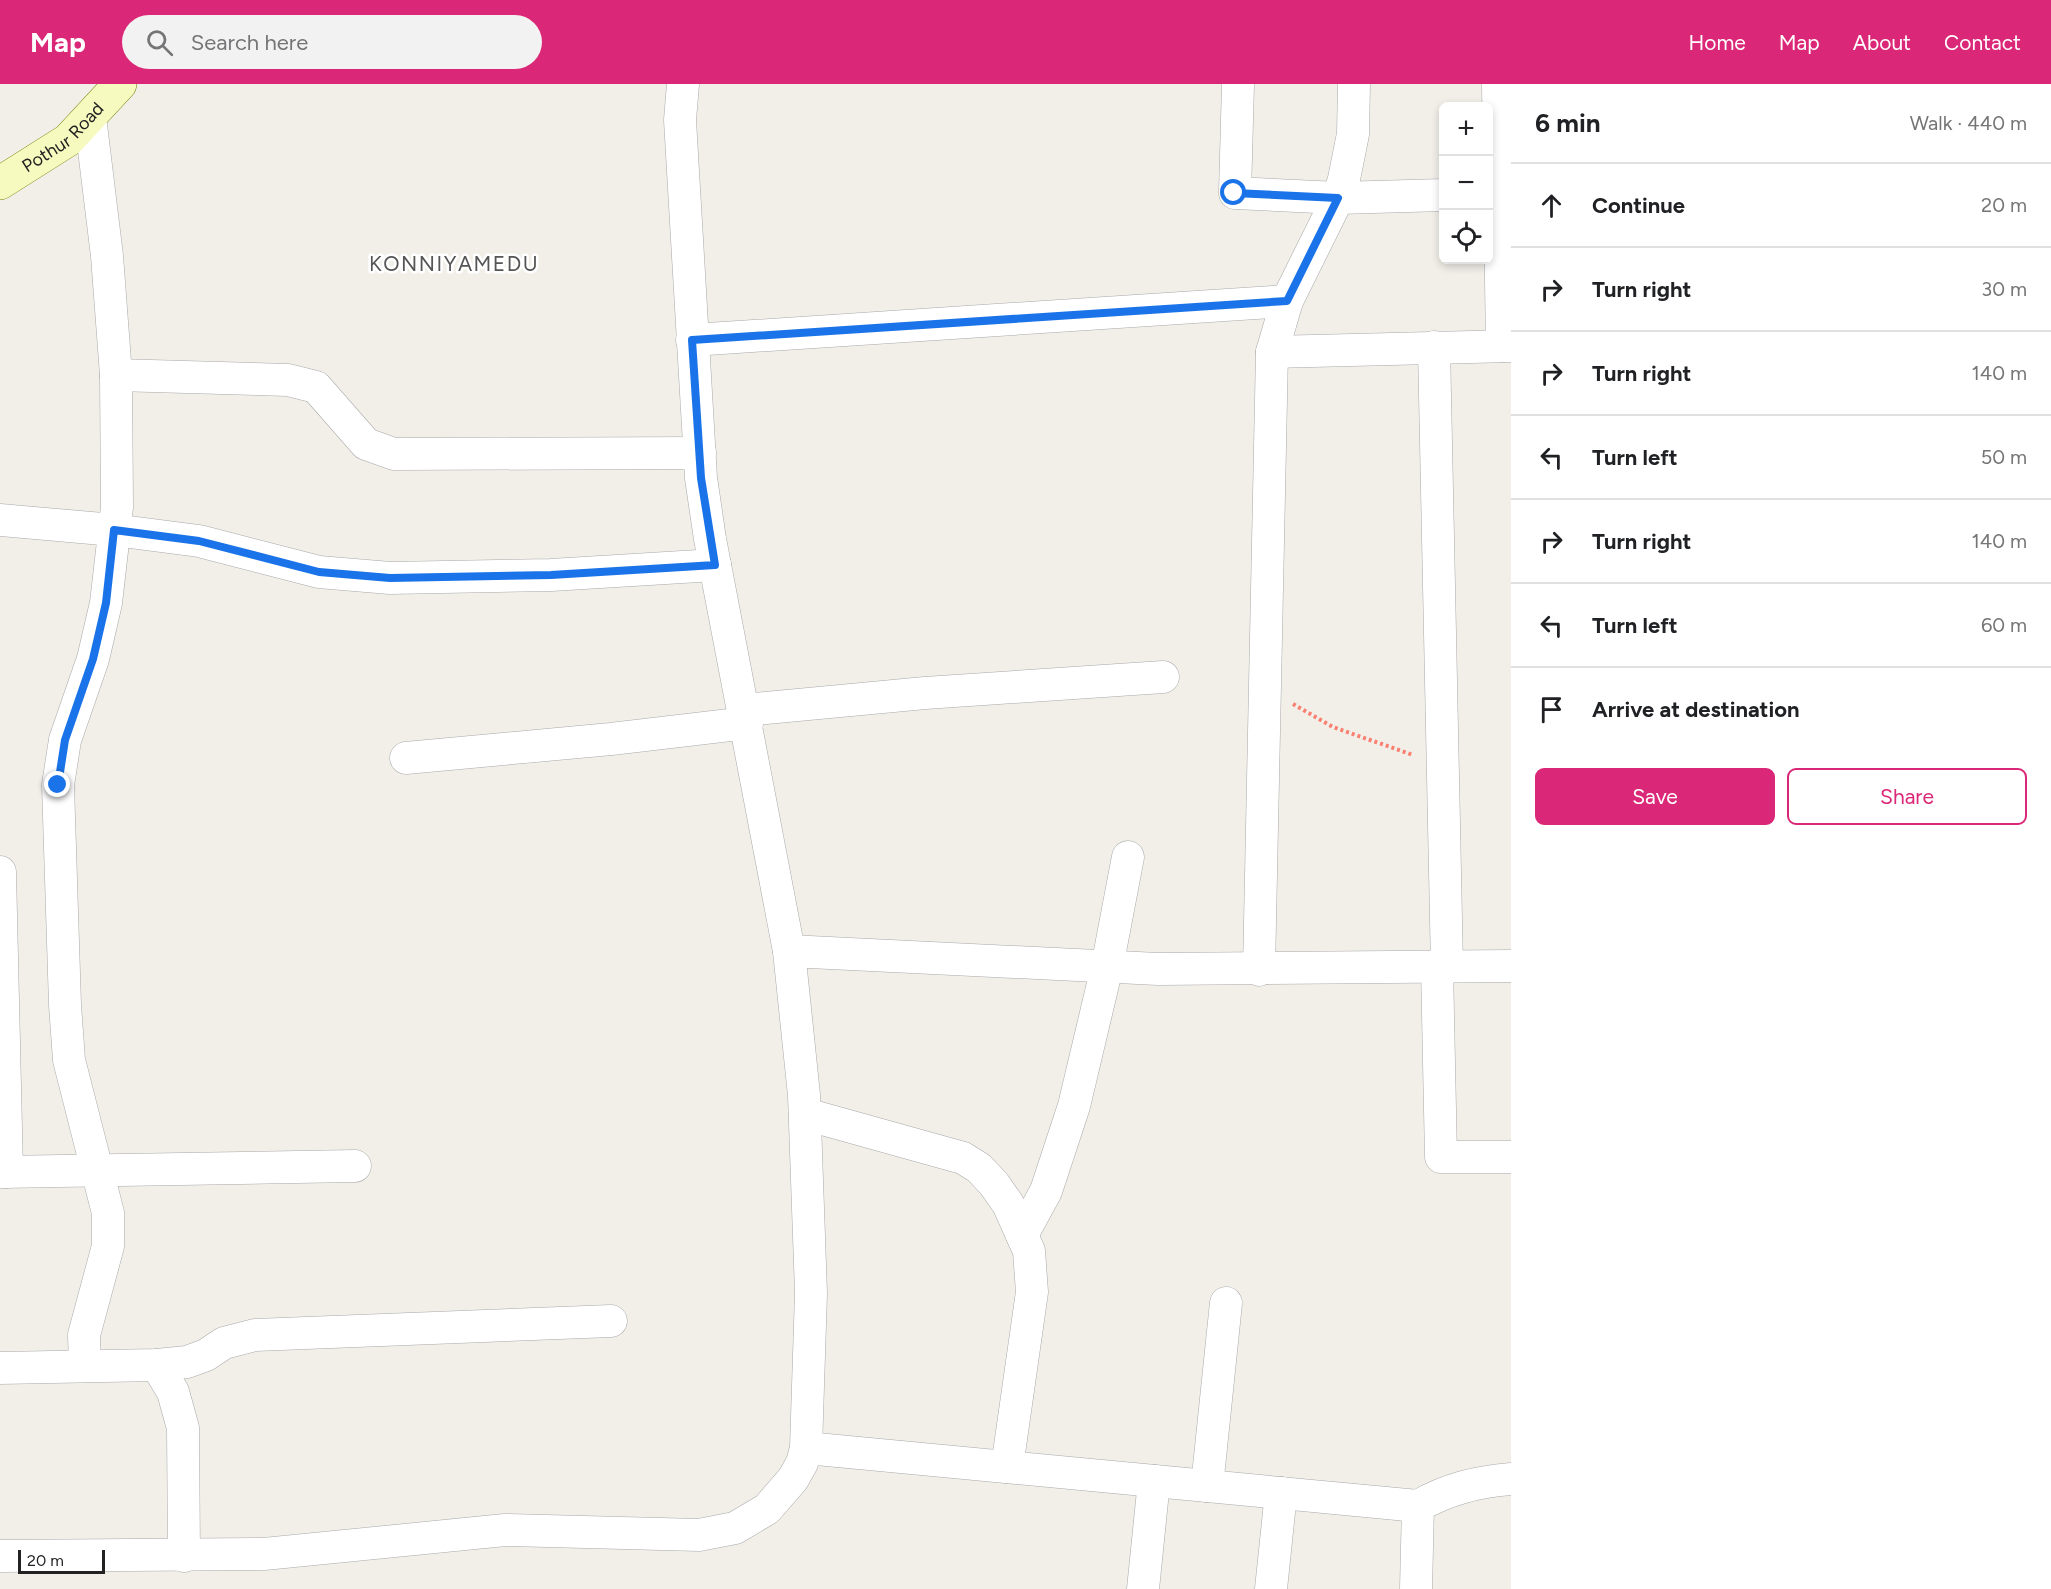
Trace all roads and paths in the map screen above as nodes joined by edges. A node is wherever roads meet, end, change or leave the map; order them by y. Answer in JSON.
{"nodes":[{"id":1,"x":120,"y":84,"type":"edge"},
{"id":2,"x":683,"y":84,"type":"edge"},
{"id":3,"x":1238,"y":84,"type":"edge"},
{"id":4,"x":1354,"y":84,"type":"edge"},
{"id":5,"x":1498,"y":84,"type":"edge"},
{"id":6,"x":90,"y":117,"type":"junction"},
{"id":7,"x":0,"y":183,"type":"edge"},
{"id":8,"x":1494,"y":194,"type":"edge"},
{"id":9,"x":1439,"y":195,"type":"edge"},
{"id":10,"x":1338,"y":198,"type":"junction"},
{"id":11,"x":1287,"y":301,"type":"junction"},
{"id":12,"x":692,"y":340,"type":"junction"},
{"id":13,"x":1506,"y":346,"type":"edge"},
{"id":14,"x":1434,"y":347,"type":"junction"},
{"id":15,"x":1272,"y":352,"type":"junction"},
{"id":16,"x":116,"y":375,"type":"junction"},
{"id":17,"x":700,"y":453,"type":"junction"},
{"id":18,"x":0,"y":520,"type":"edge"},
{"id":19,"x":114,"y":530,"type":"junction"},
{"id":20,"x":715,"y":565,"type":"junction"},
{"id":21,"x":1162,"y":677,"type":"dead end"},
{"id":22,"x":1264,"y":688,"type":"junction"},
{"id":23,"x":746,"y":717,"type":"junction"},
{"id":24,"x":406,"y":758,"type":"dead end"},
{"id":25,"x":1443,"y":763,"type":"junction"},
{"id":26,"x":1128,"y":857,"type":"dead end"},
{"id":27,"x":0,"y":872,"type":"edge"},
{"id":28,"x":789,"y":951,"type":"junction"},
{"id":29,"x":1511,"y":966,"type":"edge"},
{"id":30,"x":1107,"y":967,"type":"junction"},
{"id":31,"x":1442,"y":967,"type":"junction"},
{"id":32,"x":1259,"y":970,"type":"junction"},
{"id":33,"x":805,"y":1114,"type":"junction"},
{"id":34,"x":1511,"y":1157,"type":"edge"},
{"id":35,"x":355,"y":1166,"type":"dead end"},
{"id":36,"x":98,"y":1170,"type":"junction"},
{"id":37,"x":3,"y":1172,"type":"edge"},
{"id":38,"x":1022,"y":1235,"type":"junction"},
{"id":39,"x":1226,"y":1303,"type":"dead end"},
{"id":40,"x":611,"y":1321,"type":"dead end"},
{"id":41,"x":157,"y":1365,"type":"junction"},
{"id":42,"x":85,"y":1366,"type":"junction"},
{"id":43,"x":0,"y":1368,"type":"edge"},
{"id":44,"x":806,"y":1448,"type":"junction"},
{"id":45,"x":1007,"y":1467,"type":"junction"},
{"id":46,"x":1511,"y":1479,"type":"edge"},
{"id":47,"x":1154,"y":1481,"type":"junction"},
{"id":48,"x":1207,"y":1486,"type":"junction"},
{"id":49,"x":1281,"y":1493,"type":"junction"},
{"id":50,"x":1418,"y":1506,"type":"junction"},
{"id":51,"x":0,"y":1556,"type":"edge"},
{"id":52,"x":184,"y":1556,"type":"junction"},
{"id":53,"x":1143,"y":1589,"type":"edge"},
{"id":54,"x":1270,"y":1589,"type":"edge"},
{"id":55,"x":1416,"y":1589,"type":"edge"}],
"edges":[{"from":1,"to":6,"type":"street","name":"Pothur Road"},
{"from":2,"to":12,"type":"street"},
{"from":3,"to":10,"type":"street"},
{"from":4,"to":10,"type":"street"},
{"from":5,"to":8,"type":"street"},
{"from":6,"to":7,"type":"street","name":"Pothur Road"},
{"from":6,"to":16,"type":"street"},
{"from":8,"to":13,"type":"street"},
{"from":9,"to":10,"type":"street"},
{"from":10,"to":11,"type":"street"},
{"from":11,"to":12,"type":"street"},
{"from":11,"to":15,"type":"street"},
{"from":12,"to":17,"type":"street"},
{"from":13,"to":14,"type":"street"},
{"from":14,"to":15,"type":"street"},
{"from":14,"to":25,"type":"street"},
{"from":15,"to":22,"type":"street"},
{"from":16,"to":17,"type":"street"},
{"from":16,"to":19,"type":"street"},
{"from":17,"to":20,"type":"street"},
{"from":18,"to":19,"type":"street"},
{"from":19,"to":20,"type":"street"},
{"from":19,"to":36,"type":"street"},
{"from":20,"to":23,"type":"street"},
{"from":21,"to":23,"type":"street"},
{"from":22,"to":25,"type":"path"},
{"from":22,"to":32,"type":"street"},
{"from":23,"to":24,"type":"street"},
{"from":23,"to":28,"type":"street"},
{"from":25,"to":31,"type":"street"},
{"from":26,"to":30,"type":"street"},
{"from":27,"to":37,"type":"street"},
{"from":28,"to":30,"type":"street"},
{"from":28,"to":33,"type":"street"},
{"from":29,"to":31,"type":"street"},
{"from":30,"to":32,"type":"street"},
{"from":30,"to":38,"type":"street"},
{"from":31,"to":32,"type":"street"},
{"from":31,"to":34,"type":"street"},
{"from":33,"to":38,"type":"street"},
{"from":33,"to":44,"type":"street"},
{"from":35,"to":36,"type":"street"},
{"from":36,"to":37,"type":"street"},
{"from":36,"to":42,"type":"street"},
{"from":38,"to":45,"type":"street"},
{"from":39,"to":48,"type":"street"},
{"from":40,"to":41,"type":"street"},
{"from":41,"to":42,"type":"street"},
{"from":41,"to":52,"type":"street"},
{"from":42,"to":43,"type":"street"},
{"from":44,"to":45,"type":"street"},
{"from":44,"to":52,"type":"street"},
{"from":45,"to":47,"type":"street"},
{"from":46,"to":50,"type":"street"},
{"from":47,"to":48,"type":"street"},
{"from":47,"to":53,"type":"street"},
{"from":48,"to":49,"type":"street"},
{"from":49,"to":50,"type":"street"},
{"from":49,"to":54,"type":"street"},
{"from":50,"to":55,"type":"street"},
{"from":51,"to":52,"type":"street"}]}
